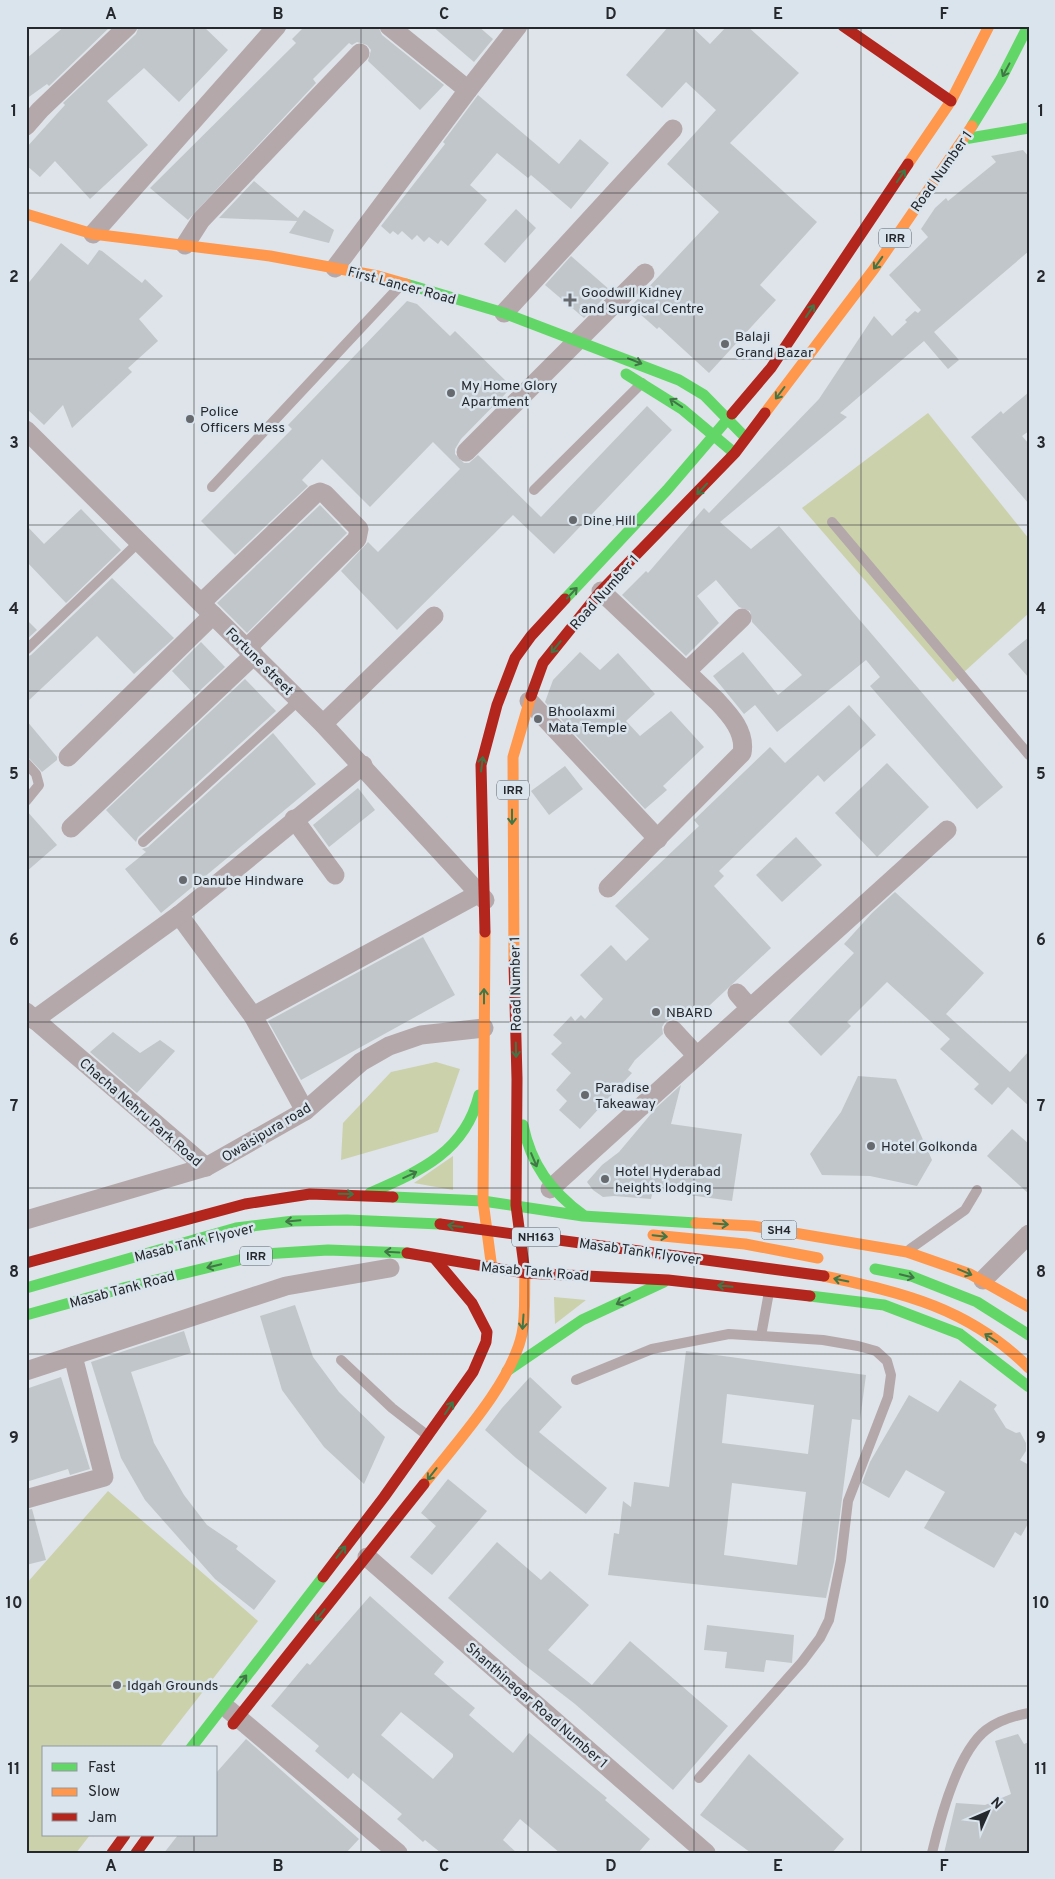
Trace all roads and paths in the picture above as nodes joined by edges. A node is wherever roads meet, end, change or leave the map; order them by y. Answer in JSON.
{"nodes":[{"id":1,"x":128,"y":26,"type":"edge"},
{"id":2,"x":277,"y":26,"type":"edge"},
{"id":3,"x":389,"y":26,"type":"edge"},
{"id":4,"x":518,"y":26,"type":"edge"},
{"id":5,"x":843,"y":26,"type":"edge"},
{"id":6,"x":989,"y":26,"type":"edge"},
{"id":7,"x":1028,"y":26,"type":"edge"},
{"id":8,"x":360,"y":53,"type":"dead end"},
{"id":9,"x":468,"y":90,"type":"junction"},
{"id":10,"x":951,"y":101,"type":"junction"},
{"id":11,"x":26,"y":126,"type":"edge"},
{"id":12,"x":1029,"y":128,"type":"edge"},
{"id":13,"x":673,"y":130,"type":"dead end"},
{"id":14,"x":964,"y":139,"type":"junction"},
{"id":15,"x":26,"y":214,"type":"edge"},
{"id":16,"x":93,"y":234,"type":"junction"},
{"id":17,"x":185,"y":246,"type":"junction"},
{"id":18,"x":335,"y":268,"type":"junction"},
{"id":19,"x":645,"y":273,"type":"dead end"},
{"id":20,"x":402,"y":283,"type":"junction"},
{"id":21,"x":504,"y":313,"type":"junction"},
{"id":22,"x":583,"y":344,"type":"junction"},
{"id":23,"x":642,"y":382,"type":"junction"},
{"id":24,"x":727,"y":419,"type":"junction"},
{"id":25,"x":26,"y":430,"type":"edge"},
{"id":26,"x":713,"y":435,"type":"junction"},
{"id":27,"x":746,"y":438,"type":"junction"},
{"id":28,"x":466,"y":452,"type":"dead end"},
{"id":29,"x":735,"y":453,"type":"junction"},
{"id":30,"x":212,"y":487,"type":"dead end"},
{"id":31,"x":534,"y":490,"type":"dead end"},
{"id":32,"x":832,"y":522,"type":"dead end"},
{"id":33,"x":140,"y":541,"type":"junction"},
{"id":34,"x":602,"y":591,"type":"junction"},
{"id":35,"x":207,"y":609,"type":"junction"},
{"id":36,"x":434,"y":616,"type":"dead end"},
{"id":37,"x":742,"y":618,"type":"dead end"},
{"id":38,"x":26,"y":650,"type":"edge"},
{"id":39,"x":250,"y":652,"type":"junction"},
{"id":40,"x":687,"y":671,"type":"junction"},
{"id":41,"x":299,"y":700,"type":"junction"},
{"id":42,"x":529,"y":701,"type":"junction"},
{"id":43,"x":323,"y":724,"type":"junction"},
{"id":44,"x":1029,"y":755,"type":"edge"},
{"id":45,"x":68,"y":757,"type":"dead end"},
{"id":46,"x":26,"y":763,"type":"edge"},
{"id":47,"x":363,"y":765,"type":"junction"},
{"id":48,"x":26,"y":801,"type":"edge"},
{"id":49,"x":294,"y":819,"type":"junction"},
{"id":50,"x":71,"y":828,"type":"dead end"},
{"id":51,"x":947,"y":830,"type":"dead end"},
{"id":52,"x":658,"y":839,"type":"junction"},
{"id":53,"x":144,"y":842,"type":"dead end"},
{"id":54,"x":335,"y":875,"type":"dead end"},
{"id":55,"x":608,"y":888,"type":"dead end"},
{"id":56,"x":481,"y":897,"type":"junction"},
{"id":57,"x":178,"y":915,"type":"junction"},
{"id":58,"x":737,"y":993,"type":"dead end"},
{"id":59,"x":750,"y":1008,"type":"junction"},
{"id":60,"x":30,"y":1016,"type":"edge"},
{"id":61,"x":253,"y":1016,"type":"junction"},
{"id":62,"x":484,"y":1028,"type":"junction"},
{"id":63,"x":673,"y":1030,"type":"dead end"},
{"id":64,"x":697,"y":1056,"type":"junction"},
{"id":65,"x":517,"y":1079,"type":"junction"},
{"id":66,"x":484,"y":1080,"type":"junction"},
{"id":67,"x":305,"y":1111,"type":"junction"},
{"id":68,"x":206,"y":1167,"type":"junction"},
{"id":69,"x":550,"y":1189,"type":"junction"},
{"id":70,"x":977,"y":1190,"type":"dead end"},
{"id":71,"x":366,"y":1195,"type":"junction"},
{"id":72,"x":483,"y":1201,"type":"junction"},
{"id":73,"x":516,"y":1205,"type":"junction"},
{"id":74,"x":452,"y":1212,"type":"dead end"},
{"id":75,"x":470,"y":1214,"type":"dead end"},
{"id":76,"x":583,"y":1216,"type":"junction"},
{"id":77,"x":26,"y":1220,"type":"edge"},
{"id":78,"x":527,"y":1221,"type":"dead end"},
{"id":79,"x":702,"y":1223,"type":"junction"},
{"id":80,"x":753,"y":1226,"type":"junction"},
{"id":81,"x":641,"y":1234,"type":"dead end"},
{"id":82,"x":1029,"y":1234,"type":"edge"},
{"id":83,"x":907,"y":1252,"type":"junction"},
{"id":84,"x":435,"y":1259,"type":"junction"},
{"id":85,"x":833,"y":1261,"type":"dead end"},
{"id":86,"x":26,"y":1262,"type":"edge"},
{"id":87,"x":862,"y":1267,"type":"dead end"},
{"id":88,"x":390,"y":1268,"type":"dead end"},
{"id":89,"x":492,"y":1269,"type":"junction"},
{"id":90,"x":26,"y":1271,"type":"edge"},
{"id":91,"x":524,"y":1273,"type":"junction"},
{"id":92,"x":668,"y":1280,"type":"junction"},
{"id":93,"x":983,"y":1280,"type":"junction"},
{"id":94,"x":700,"y":1284,"type":"junction"},
{"id":95,"x":26,"y":1288,"type":"edge"},
{"id":96,"x":745,"y":1288,"type":"junction"},
{"id":97,"x":769,"y":1291,"type":"junction"},
{"id":98,"x":1029,"y":1307,"type":"edge"},
{"id":99,"x":26,"y":1315,"type":"edge"},
{"id":100,"x":1029,"y":1335,"type":"edge"},
{"id":101,"x":762,"y":1336,"type":"junction"},
{"id":102,"x":72,"y":1356,"type":"junction"},
{"id":103,"x":341,"y":1360,"type":"dead end"},
{"id":104,"x":1029,"y":1368,"type":"edge"},
{"id":105,"x":26,"y":1371,"type":"edge"},
{"id":106,"x":507,"y":1371,"type":"junction"},
{"id":107,"x":576,"y":1380,"type":"dead end"},
{"id":108,"x":1029,"y":1387,"type":"edge"},
{"id":109,"x":429,"y":1436,"type":"junction"},
{"id":110,"x":26,"y":1499,"type":"edge"},
{"id":111,"x":367,"y":1558,"type":"junction"},
{"id":112,"x":223,"y":1706,"type":"junction"},
{"id":113,"x":1029,"y":1713,"type":"edge"},
{"id":114,"x":238,"y":1718,"type":"junction"},
{"id":115,"x":227,"y":1733,"type":"dead end"},
{"id":116,"x":193,"y":1746,"type":"edge"},
{"id":117,"x":699,"y":1778,"type":"dead end"},
{"id":118,"x":124,"y":1836,"type":"edge"},
{"id":119,"x":148,"y":1836,"type":"edge"},
{"id":120,"x":388,"y":1850,"type":"edge"},
{"id":121,"x":112,"y":1853,"type":"edge"},
{"id":122,"x":136,"y":1853,"type":"edge"},
{"id":123,"x":706,"y":1853,"type":"edge"},
{"id":124,"x":932,"y":1853,"type":"edge"}],
"edges":[{"from":1,"to":11,"type":"street"},
{"from":2,"to":16,"type":"street"},
{"from":3,"to":9,"type":"street"},
{"from":4,"to":9,"type":"street"},
{"from":5,"to":10,"type":"main road"},
{"from":6,"to":10,"type":"main road","name":"Road Number 1","number":"IRR"},
{"from":7,"to":14,"type":"main road","name":"Road Number 1","number":"IRR","one_way":true},
{"from":8,"to":17,"type":"street"},
{"from":9,"to":18,"type":"street"},
{"from":24,"to":10,"type":"main road","name":"Road Number 1","number":"IRR","one_way":true},
{"from":12,"to":14,"type":"main road"},
{"from":13,"to":21,"type":"street"},
{"from":14,"to":27,"type":"main road","name":"Road Number 1","number":"IRR","one_way":true},
{"from":15,"to":16,"type":"main road","name":"First Lancer Road"},
{"from":16,"to":17,"type":"main road","name":"First Lancer Road"},
{"from":17,"to":18,"type":"main road","name":"First Lancer Road"},
{"from":18,"to":20,"type":"main road","name":"First Lancer Road"},
{"from":19,"to":22,"type":"street"},
{"from":20,"to":21,"type":"main road","name":"First Lancer Road"},
{"from":20,"to":30,"type":"lane"},
{"from":21,"to":22,"type":"main road","name":"First Lancer Road"},
{"from":22,"to":23,"type":"main road"},
{"from":22,"to":24,"type":"main road","name":"First Lancer Road","one_way":true},
{"from":22,"to":28,"type":"street"},
{"from":26,"to":23,"type":"main road","one_way":true},
{"from":23,"to":31,"type":"lane"},
{"from":24,"to":26,"type":"main road","name":"Road Number 1","number":"IRR"},
{"from":24,"to":27,"type":"main road","name":"First Lancer Road"},
{"from":25,"to":33,"type":"street","name":"Fortune street"},
{"from":26,"to":29,"type":"main road"},
{"from":56,"to":26,"type":"main road","name":"Road Number 1","number":"IRR","one_way":true},
{"from":27,"to":29,"type":"main road","name":"Road Number 1","number":"IRR"},
{"from":29,"to":34,"type":"main road","name":"Road Number 1","number":"IRR","one_way":true},
{"from":32,"to":44,"type":"lane"},
{"from":33,"to":35,"type":"street","name":"Fortune street"},
{"from":33,"to":38,"type":"lane"},
{"from":34,"to":40,"type":"street"},
{"from":34,"to":42,"type":"main road","name":"Road Number 1","number":"IRR","one_way":true},
{"from":35,"to":39,"type":"street","name":"Fortune street"},
{"from":35,"to":39,"type":"street"},
{"from":35,"to":45,"type":"street"},
{"from":36,"to":43,"type":"street"},
{"from":37,"to":40,"type":"street"},
{"from":39,"to":41,"type":"street","name":"Fortune street"},
{"from":39,"to":50,"type":"street"},
{"from":40,"to":52,"type":"street"},
{"from":41,"to":43,"type":"street","name":"Fortune street"},
{"from":41,"to":53,"type":"lane"},
{"from":42,"to":52,"type":"street"},
{"from":42,"to":65,"type":"main road","name":"Road Number 1","number":"IRR","one_way":true},
{"from":43,"to":47,"type":"street","name":"Fortune street"},
{"from":46,"to":48,"type":"lane"},
{"from":47,"to":49,"type":"street"},
{"from":47,"to":56,"type":"street","name":"Fortune street"},
{"from":49,"to":54,"type":"street"},
{"from":49,"to":57,"type":"street"},
{"from":51,"to":59,"type":"street"},
{"from":52,"to":55,"type":"street"},
{"from":56,"to":61,"type":"street"},
{"from":62,"to":56,"type":"main road","name":"Road Number 1","number":"IRR","one_way":true},
{"from":57,"to":60,"type":"street"},
{"from":57,"to":61,"type":"street"},
{"from":58,"to":59,"type":"street"},
{"from":59,"to":64,"type":"street"},
{"from":60,"to":68,"type":"street","name":"Chacha Nehru Park Road"},
{"from":61,"to":67,"type":"street"},
{"from":62,"to":66,"type":"main road","name":"Road Number 1","number":"IRR"},
{"from":62,"to":67,"type":"street","name":"Owaisipura road"},
{"from":63,"to":64,"type":"street"},
{"from":64,"to":69,"type":"street"},
{"from":65,"to":69,"type":"main road","one_way":true},
{"from":65,"to":73,"type":"main road","name":"Road Number 1","number":"IRR"},
{"from":71,"to":66,"type":"main road","number":"IRR","one_way":true},
{"from":66,"to":72,"type":"main road","name":"Road Number 1","number":"IRR"},
{"from":67,"to":68,"type":"street","name":"Owaisipura road"},
{"from":68,"to":77,"type":"street","name":"Chacha Nehru Park Road"},
{"from":69,"to":76,"type":"main road"},
{"from":70,"to":83,"type":"lane"},
{"from":71,"to":72,"type":"main road","number":"SH4"},
{"from":86,"to":71,"type":"main road","number":"IRR","one_way":true},
{"from":72,"to":73,"type":"main road","number":"SH4"},
{"from":72,"to":89,"type":"main road","name":"Road Number 1","number":"IRR"},
{"from":73,"to":76,"type":"main road","number":"SH4"},
{"from":73,"to":91,"type":"main road","name":"Road Number 1","number":"IRR"},
{"from":74,"to":90,"type":"main road","name":"Masab Tank Flyover"},
{"from":75,"to":78,"type":"main road","number":"NH163"},
{"from":76,"to":79,"type":"main road","number":"SH4"},
{"from":79,"to":80,"type":"main road","number":"SH4","one_way":true},
{"from":79,"to":94,"type":"main road"},
{"from":80,"to":83,"type":"main road","number":"SH4"},
{"from":80,"to":96,"type":"main road"},
{"from":81,"to":85,"type":"main road","name":"Masab Tank Flyover","one_way":true},
{"from":82,"to":93,"type":"street"},
{"from":83,"to":93,"type":"main road","number":"SH4","one_way":true},
{"from":84,"to":89,"type":"main road","name":"Masab Tank Road","number":"IRR"},
{"from":84,"to":99,"type":"main road","name":"Masab Tank Road","number":"IRR","one_way":true},
{"from":109,"to":84,"type":"main road","one_way":true},
{"from":87,"to":100,"type":"main road","one_way":true},
{"from":88,"to":102,"type":"street"},
{"from":89,"to":91,"type":"main road","name":"Masab Tank Road","number":"IRR"},
{"from":91,"to":92,"type":"main road","name":"Masab Tank Road"},
{"from":91,"to":106,"type":"main road","name":"Road Number 1","one_way":true},
{"from":92,"to":94,"type":"main road","name":"Masab Tank Road"},
{"from":92,"to":106,"type":"main road","one_way":true},
{"from":93,"to":98,"type":"main road","number":"SH4"},
{"from":96,"to":94,"type":"main road","name":"Masab Tank Road","one_way":true},
{"from":104,"to":95,"type":"main road","name":"Masab Tank Flyover","number":"NH163","one_way":true},
{"from":96,"to":97,"type":"main road","name":"Masab Tank Road"},
{"from":97,"to":101,"type":"lane"},
{"from":97,"to":108,"type":"main road","name":"Masab Tank Road"},
{"from":101,"to":107,"type":"lane"},
{"from":101,"to":117,"type":"lane"},
{"from":102,"to":105,"type":"street"},
{"from":102,"to":110,"type":"street"},
{"from":103,"to":109,"type":"lane"},
{"from":106,"to":111,"type":"main road","one_way":true},
{"from":112,"to":109,"type":"main road","one_way":true},
{"from":111,"to":114,"type":"main road","one_way":true},
{"from":111,"to":123,"type":"street","name":"Shanthinagar Road Number 1"},
{"from":112,"to":114,"type":"street"},
{"from":112,"to":116,"type":"main road"},
{"from":113,"to":124,"type":"lane"},
{"from":114,"to":115,"type":"main road"},
{"from":114,"to":120,"type":"street"},
{"from":118,"to":121,"type":"main road"},
{"from":119,"to":122,"type":"main road"}]}
